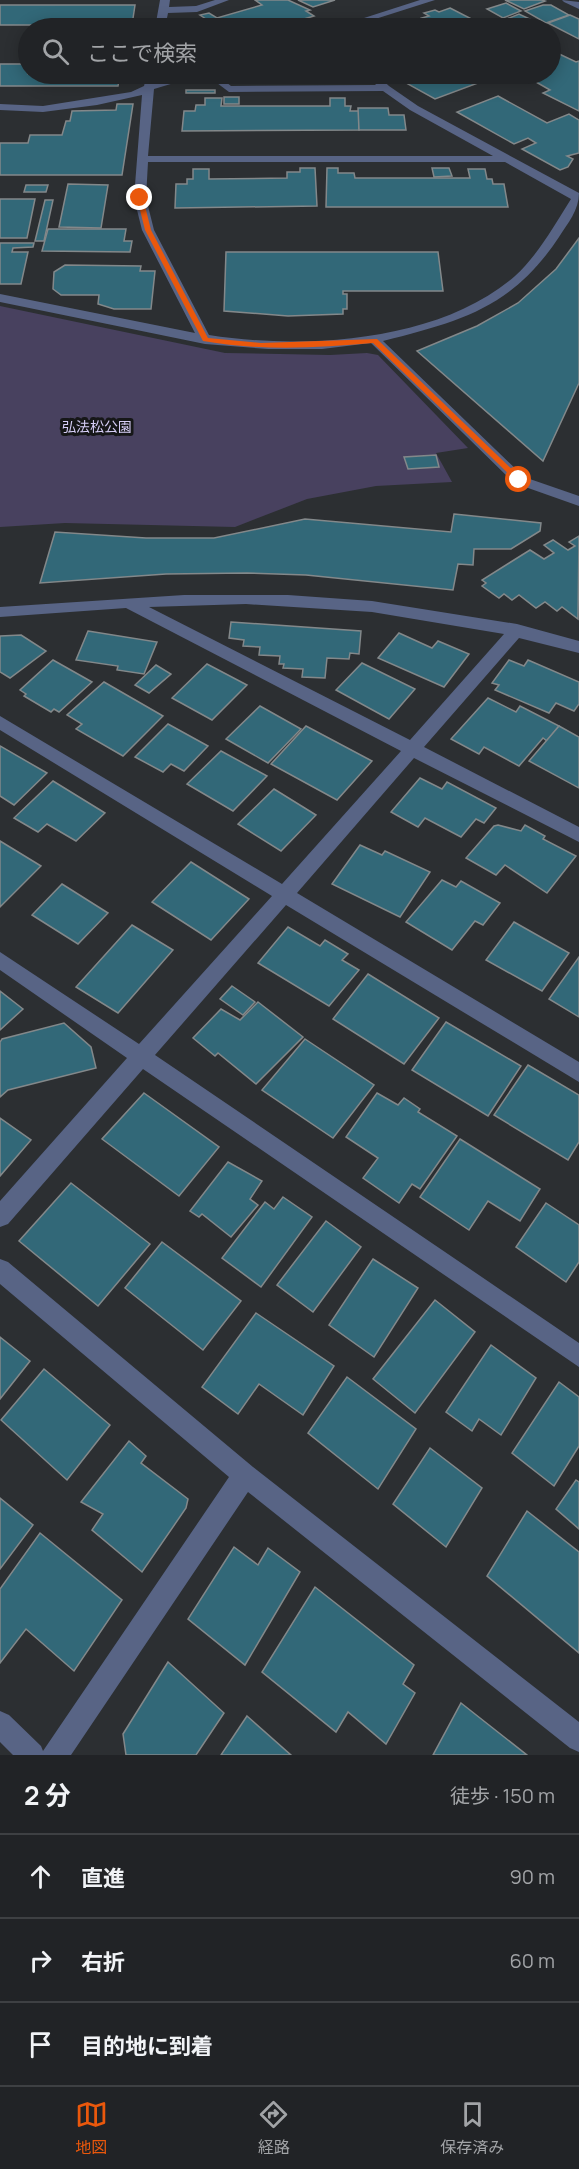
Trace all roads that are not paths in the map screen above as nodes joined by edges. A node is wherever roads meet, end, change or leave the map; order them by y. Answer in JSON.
{"nodes":[{"id":1,"x":224,"y":0,"type":"edge"},
{"id":2,"x":430,"y":0,"type":"edge"},
{"id":3,"x":567,"y":0,"type":"edge"},
{"id":4,"x":164,"y":5,"type":"edge"},
{"id":5,"x":579,"y":6,"type":"edge"},
{"id":6,"x":372,"y":18,"type":"edge"},
{"id":7,"x":150,"y":84,"type":"edge"},
{"id":8,"x":161,"y":84,"type":"edge"},
{"id":9,"x":223,"y":84,"type":"edge"},
{"id":10,"x":381,"y":84,"type":"edge"},
{"id":11,"x":150,"y":87,"type":"junction"},
{"id":12,"x":385,"y":88,"type":"junction"},
{"id":13,"x":0,"y":107,"type":"edge"},
{"id":14,"x":142,"y":159,"type":"junction"},
{"id":15,"x":504,"y":159,"type":"junction"},
{"id":16,"x":578,"y":197,"type":"edge"},
{"id":17,"x":566,"y":219,"type":"junction"},
{"id":18,"x":579,"y":222,"type":"edge"},
{"id":19,"x":0,"y":298,"type":"edge"},
{"id":20,"x":205,"y":340,"type":"junction"},
{"id":21,"x":375,"y":340,"type":"junction"},
{"id":22,"x":579,"y":501,"type":"edge"},
{"id":23,"x":129,"y":604,"type":"junction"},
{"id":24,"x":0,"y":612,"type":"edge"},
{"id":25,"x":516,"y":630,"type":"junction"},
{"id":26,"x":579,"y":647,"type":"edge"},
{"id":27,"x":0,"y":722,"type":"edge"},
{"id":28,"x":413,"y":748,"type":"junction"},
{"id":29,"x":579,"y":835,"type":"edge"},
{"id":30,"x":286,"y":893,"type":"junction"},
{"id":31,"x":0,"y":960,"type":"edge"},
{"id":32,"x":142,"y":1055,"type":"junction"},
{"id":33,"x":579,"y":1073,"type":"edge"},
{"id":34,"x":0,"y":1217,"type":"edge"},
{"id":35,"x":0,"y":1270,"type":"edge"},
{"id":36,"x":579,"y":1356,"type":"edge"},
{"id":37,"x":245,"y":1475,"type":"junction"},
{"id":38,"x":0,"y":1724,"type":"edge"},
{"id":39,"x":579,"y":1739,"type":"edge"},
{"id":40,"x":32,"y":1755,"type":"edge"},
{"id":41,"x":55,"y":1755,"type":"edge"}],
"edges":[{"from":1,"to":4,"type":"street"},
{"from":2,"to":6,"type":"street"},
{"from":3,"to":5,"type":"street"},
{"from":7,"to":11,"type":"street"},
{"from":8,"to":11,"type":"street"},
{"from":9,"to":12,"type":"street"},
{"from":10,"to":12,"type":"street"},
{"from":11,"to":13,"type":"street"},
{"from":11,"to":14,"type":"street"},
{"from":12,"to":15,"type":"street"},
{"from":14,"to":15,"type":"street"},
{"from":14,"to":20,"type":"street"},
{"from":15,"to":16,"type":"street"},
{"from":16,"to":17,"type":"street"},
{"from":17,"to":18,"type":"street"},
{"from":17,"to":21,"type":"street"},
{"from":19,"to":20,"type":"street"},
{"from":20,"to":21,"type":"street"},
{"from":21,"to":22,"type":"street"},
{"from":23,"to":24,"type":"street"},
{"from":23,"to":25,"type":"street"},
{"from":23,"to":28,"type":"street"},
{"from":25,"to":26,"type":"street"},
{"from":25,"to":28,"type":"street"},
{"from":27,"to":30,"type":"street"},
{"from":28,"to":29,"type":"street"},
{"from":28,"to":30,"type":"street"},
{"from":30,"to":32,"type":"street"},
{"from":30,"to":33,"type":"street"},
{"from":31,"to":32,"type":"street"},
{"from":32,"to":34,"type":"street"},
{"from":32,"to":36,"type":"street"},
{"from":35,"to":37,"type":"street"},
{"from":37,"to":39,"type":"street"},
{"from":37,"to":41,"type":"street"},
{"from":38,"to":40,"type":"street"}]}
